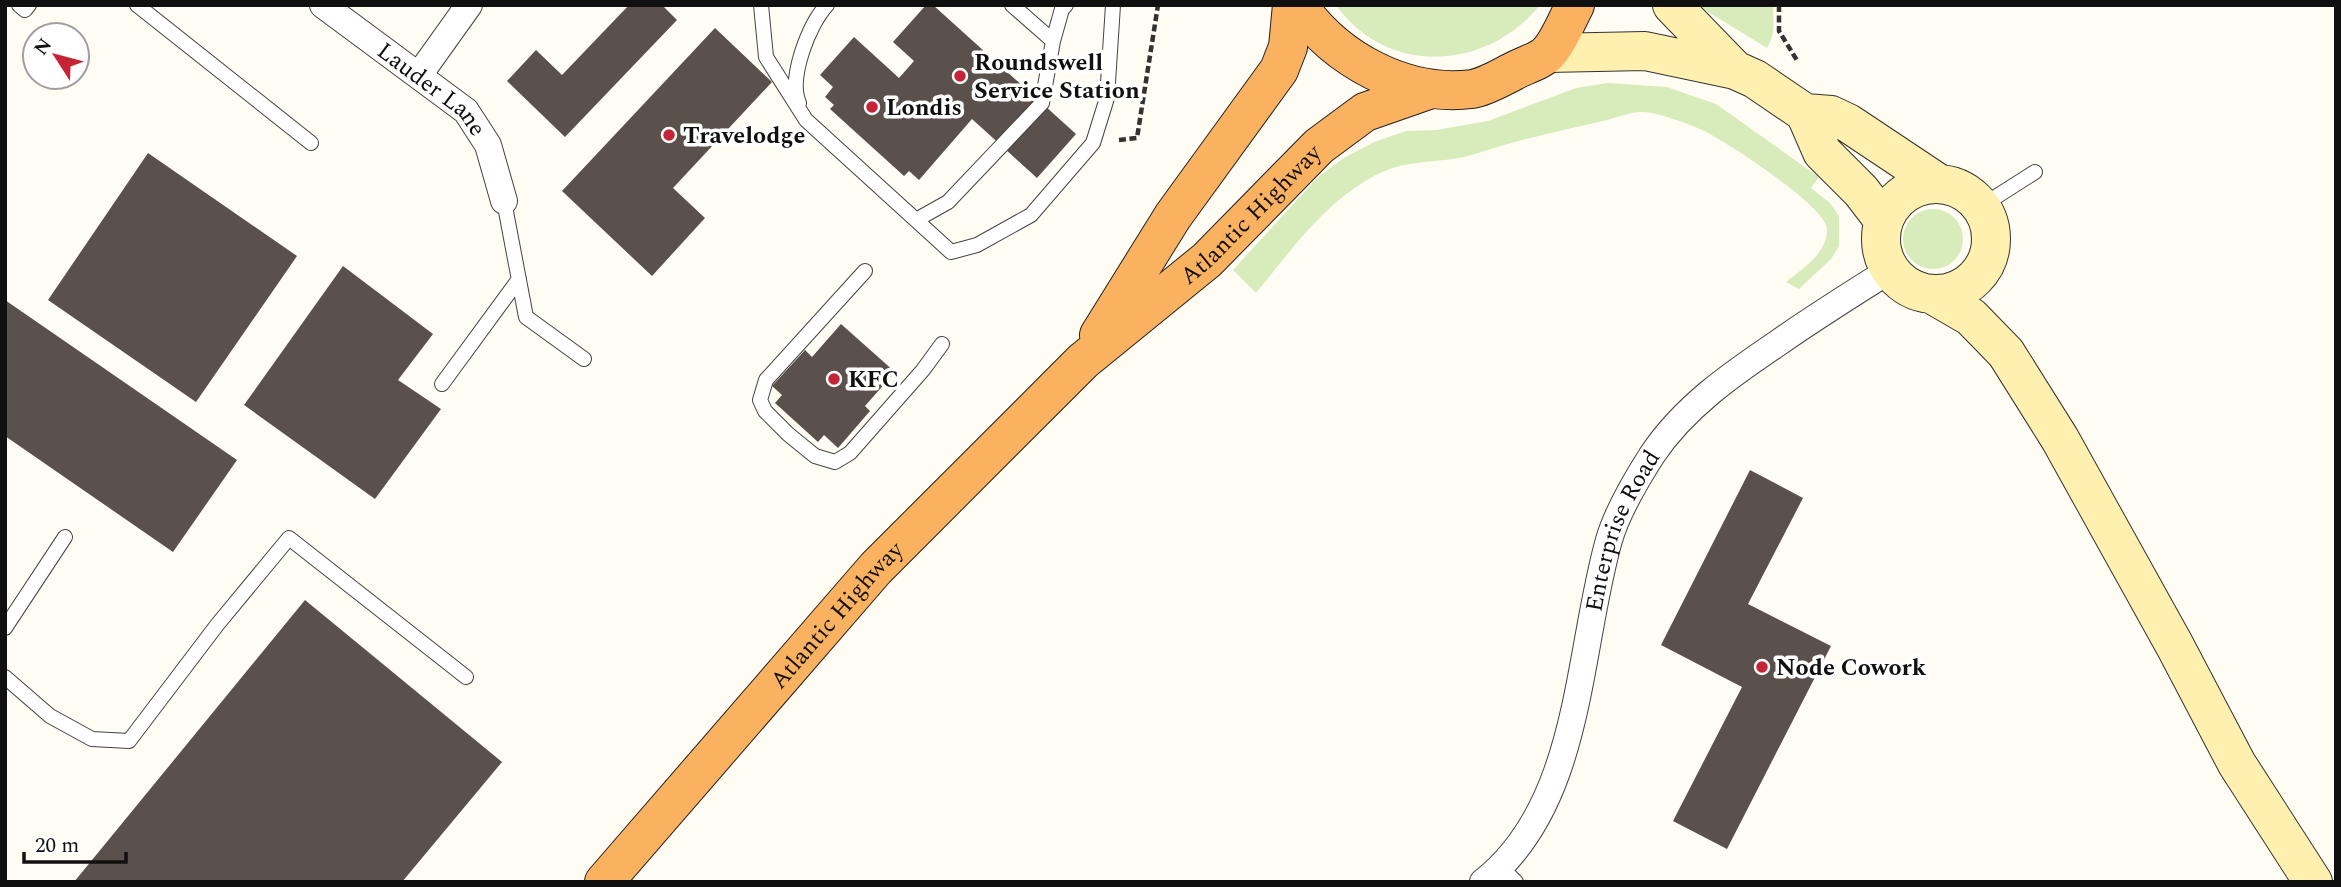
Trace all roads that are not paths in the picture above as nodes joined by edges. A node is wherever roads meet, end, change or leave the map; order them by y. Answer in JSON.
{"nodes":[{"id":1,"x":19,"y":5,"type":"edge"},
{"id":2,"x":29,"y":5,"type":"edge"},
{"id":3,"x":323,"y":5,"type":"edge"},
{"id":4,"x":470,"y":5,"type":"edge"},
{"id":5,"x":761,"y":5,"type":"edge"},
{"id":6,"x":827,"y":5,"type":"edge"},
{"id":7,"x":1012,"y":5,"type":"edge"},
{"id":8,"x":1066,"y":5,"type":"edge"},
{"id":9,"x":1113,"y":5,"type":"edge"},
{"id":10,"x":1292,"y":5,"type":"edge"},
{"id":11,"x":1298,"y":5,"type":"edge"},
{"id":12,"x":1575,"y":5,"type":"edge"},
{"id":13,"x":1672,"y":5,"type":"edge"},
{"id":14,"x":144,"y":7,"type":"edge"},
{"id":15,"x":1053,"y":41,"type":"junction"},
{"id":16,"x":1548,"y":53,"type":"junction"},
{"id":17,"x":1735,"y":69,"type":"junction"},
{"id":18,"x":419,"y":75,"type":"junction"},
{"id":19,"x":1431,"y":89,"type":"junction"},
{"id":20,"x":1805,"y":113,"type":"junction"},
{"id":21,"x":806,"y":120,"type":"junction"},
{"id":22,"x":311,"y":143,"type":"dead end"},
{"id":23,"x":2035,"y":172,"type":"dead end"},
{"id":24,"x":1938,"y":184,"type":"junction"},
{"id":25,"x":505,"y":201,"type":"joint"},
{"id":26,"x":1980,"y":207,"type":"junction"},
{"id":27,"x":916,"y":220,"type":"junction"},
{"id":28,"x":1884,"y":221,"type":"junction"},
{"id":29,"x":1990,"y":251,"type":"junction"},
{"id":30,"x":865,"y":271,"type":"dead end"},
{"id":31,"x":1890,"y":271,"type":"junction"},
{"id":32,"x":519,"y":279,"type":"junction"},
{"id":33,"x":1933,"y":295,"type":"junction"},
{"id":34,"x":942,"y":344,"type":"dead end"},
{"id":35,"x":2006,"y":353,"type":"junction"},
{"id":36,"x":584,"y":359,"type":"dead end"},
{"id":37,"x":1083,"y":361,"type":"junction"},
{"id":38,"x":442,"y":384,"type":"dead end"},
{"id":39,"x":65,"y":537,"type":"dead end"},
{"id":40,"x":5,"y":628,"type":"edge"},
{"id":41,"x":5,"y":677,"type":"edge"},
{"id":42,"x":466,"y":677,"type":"dead end"},
{"id":43,"x":1500,"y":877,"type":"edge"},
{"id":44,"x":604,"y":882,"type":"edge"},
{"id":45,"x":2313,"y":882,"type":"edge"}],
"edges":[{"from":1,"to":2,"type":"lane"},
{"from":3,"to":18,"type":"street","name":"Lauder Lane"},
{"from":4,"to":18,"type":"street"},
{"from":5,"to":21,"type":"lane"},
{"from":6,"to":21,"type":"lane"},
{"from":7,"to":15,"type":"lane"},
{"from":8,"to":15,"type":"lane"},
{"from":9,"to":27,"type":"lane"},
{"from":10,"to":37,"type":"highway","name":"Atlantic Highway"},
{"from":11,"to":19,"type":"highway"},
{"from":12,"to":16,"type":"highway"},
{"from":13,"to":17,"type":"main road"},
{"from":14,"to":22,"type":"lane"},
{"from":15,"to":27,"type":"lane"},
{"from":16,"to":17,"type":"main road"},
{"from":16,"to":19,"type":"highway"},
{"from":17,"to":20,"type":"main road"},
{"from":18,"to":25,"type":"street","name":"Lauder Lane"},
{"from":19,"to":37,"type":"highway","name":"Atlantic Highway"},
{"from":20,"to":24,"type":"main road"},
{"from":20,"to":28,"type":"main road"},
{"from":21,"to":27,"type":"lane"},
{"from":23,"to":26,"type":"lane"},
{"from":24,"to":26,"type":"main road"},
{"from":24,"to":28,"type":"main road"},
{"from":25,"to":32,"type":"lane"},
{"from":26,"to":29,"type":"main road"},
{"from":28,"to":31,"type":"main road"},
{"from":29,"to":33,"type":"main road"},
{"from":29,"to":35,"type":"main road"},
{"from":30,"to":34,"type":"lane"},
{"from":31,"to":33,"type":"main road"},
{"from":31,"to":43,"type":"street","name":"Enterprise Road"},
{"from":32,"to":36,"type":"lane"},
{"from":32,"to":38,"type":"lane"},
{"from":33,"to":35,"type":"main road"},
{"from":35,"to":45,"type":"main road"},
{"from":37,"to":44,"type":"highway","name":"Atlantic Highway"},
{"from":39,"to":40,"type":"lane"},
{"from":41,"to":42,"type":"lane"}]}
